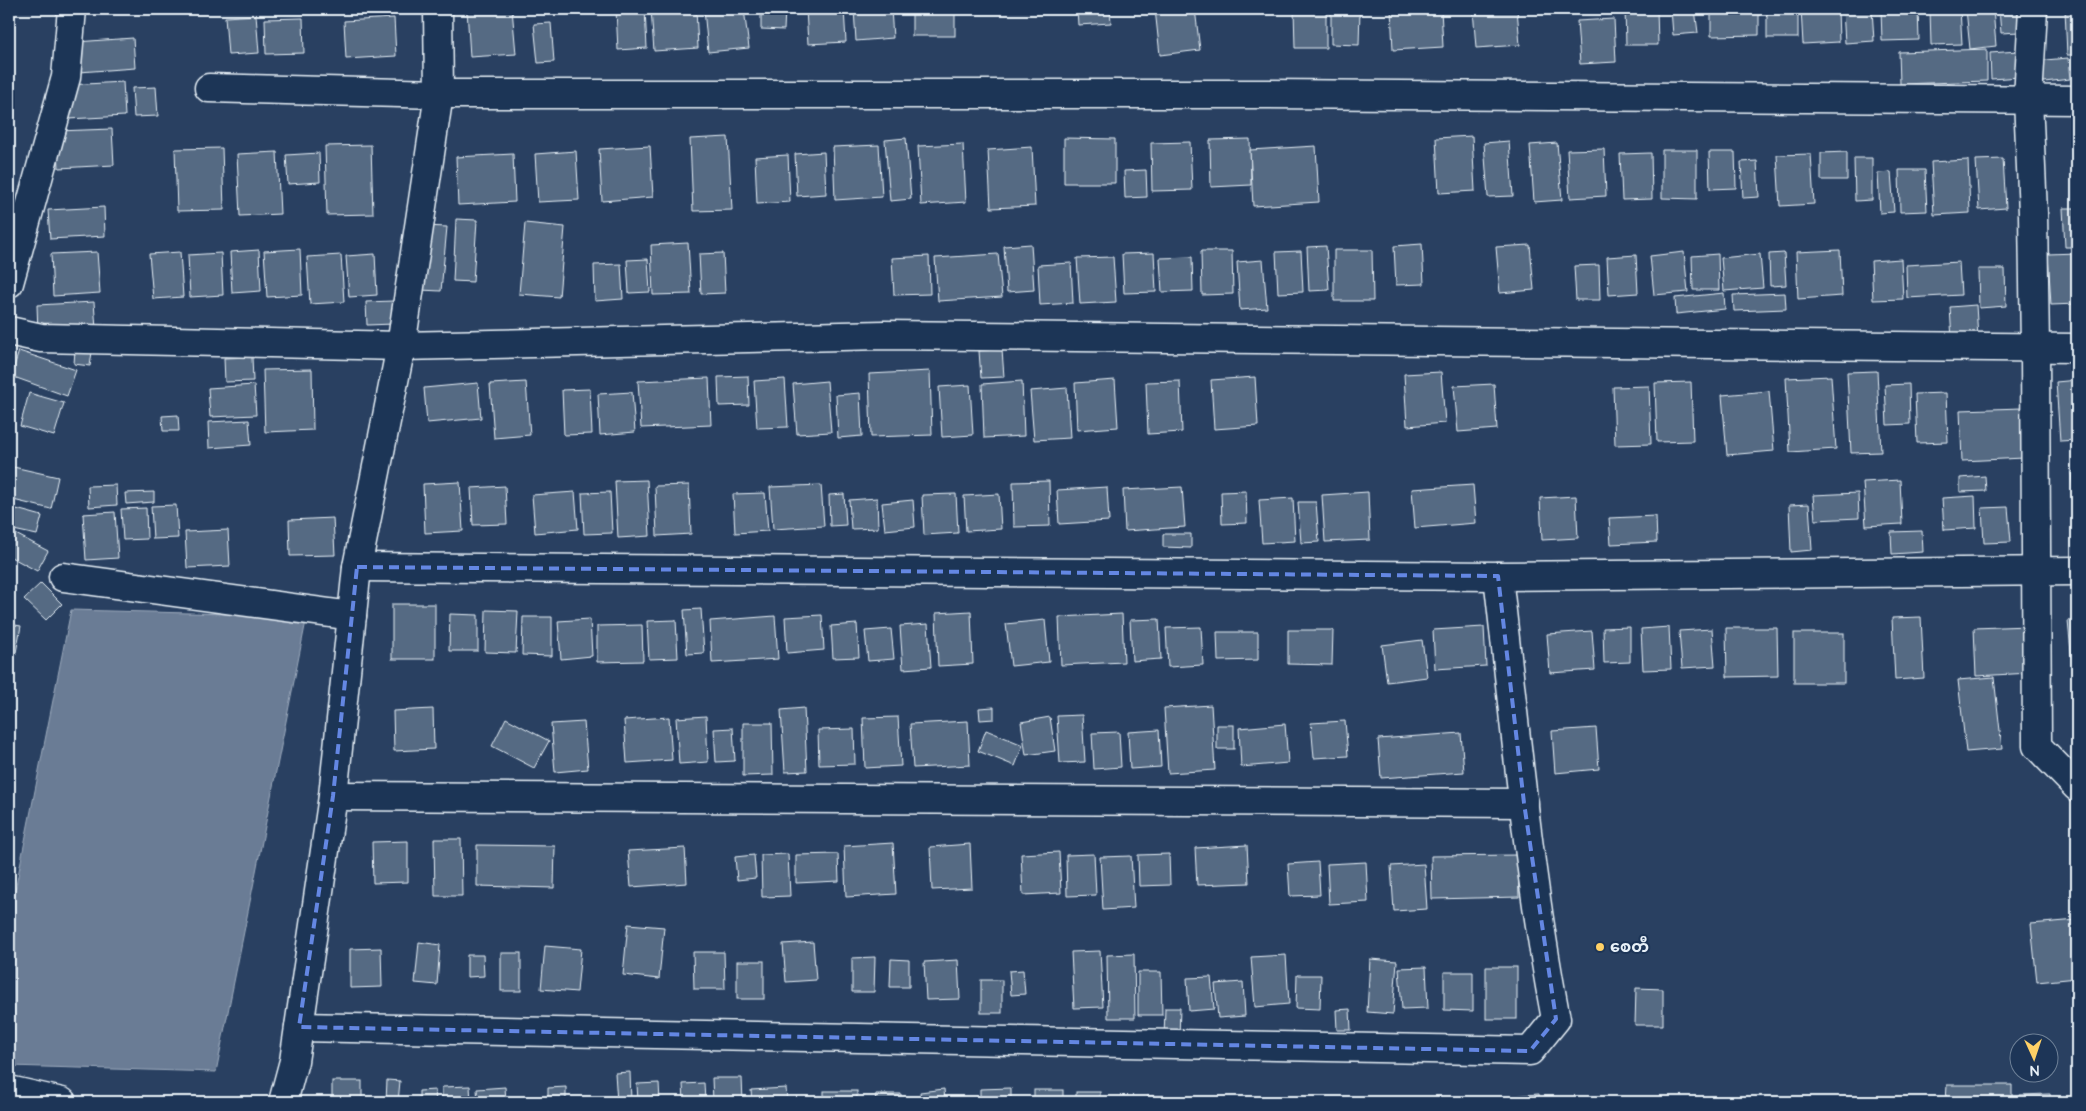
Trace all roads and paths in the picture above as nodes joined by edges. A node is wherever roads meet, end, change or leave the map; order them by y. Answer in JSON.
{"nodes":[{"id":1,"x":72,"y":9,"type":"edge"},
{"id":2,"x":438,"y":9,"type":"edge"},
{"id":3,"x":2033,"y":9,"type":"edge"},
{"id":4,"x":208,"y":88,"type":"dead end"},
{"id":5,"x":438,"y":94,"type":"junction"},
{"id":6,"x":2028,"y":99,"type":"junction"},
{"id":7,"x":2077,"y":100,"type":"edge"},
{"id":8,"x":9,"y":283,"type":"edge"},
{"id":9,"x":9,"y":331,"type":"edge"},
{"id":10,"x":401,"y":346,"type":"junction"},
{"id":11,"x":2035,"y":348,"type":"junction"},
{"id":12,"x":2077,"y":348,"type":"edge"},
{"id":13,"x":357,"y":567,"type":"junction"},
{"id":14,"x":2036,"y":571,"type":"junction"},
{"id":15,"x":2077,"y":571,"type":"edge"},
{"id":16,"x":1498,"y":576,"type":"junction"},
{"id":17,"x":63,"y":577,"type":"dead end"},
{"id":18,"x":352,"y":616,"type":"junction"},
{"id":19,"x":2077,"y":788,"type":"edge"},
{"id":20,"x":333,"y":796,"type":"junction"},
{"id":21,"x":1524,"y":803,"type":"junction"},
{"id":22,"x":299,"y":1027,"type":"junction"},
{"id":23,"x":9,"y":1090,"type":"edge"},
{"id":24,"x":62,"y":1102,"type":"edge"},
{"id":25,"x":283,"y":1102,"type":"edge"}],
"edges":[{"from":1,"to":8,"type":"street"},
{"from":2,"to":5,"type":"street"},
{"from":3,"to":6,"type":"street"},
{"from":4,"to":5,"type":"street"},
{"from":5,"to":6,"type":"street"},
{"from":5,"to":10,"type":"street"},
{"from":6,"to":7,"type":"street"},
{"from":6,"to":11,"type":"street"},
{"from":9,"to":10,"type":"street"},
{"from":10,"to":11,"type":"street"},
{"from":10,"to":13,"type":"street"},
{"from":11,"to":12,"type":"street"},
{"from":11,"to":14,"type":"street"},
{"from":13,"to":16,"type":"street"},
{"from":13,"to":18,"type":"street"},
{"from":14,"to":15,"type":"street"},
{"from":14,"to":16,"type":"street"},
{"from":14,"to":19,"type":"street"},
{"from":16,"to":21,"type":"street"},
{"from":17,"to":18,"type":"street"},
{"from":18,"to":20,"type":"street"},
{"from":20,"to":21,"type":"street"},
{"from":20,"to":22,"type":"street"},
{"from":21,"to":22,"type":"street"},
{"from":22,"to":25,"type":"street"},
{"from":23,"to":24,"type":"street"}]}
